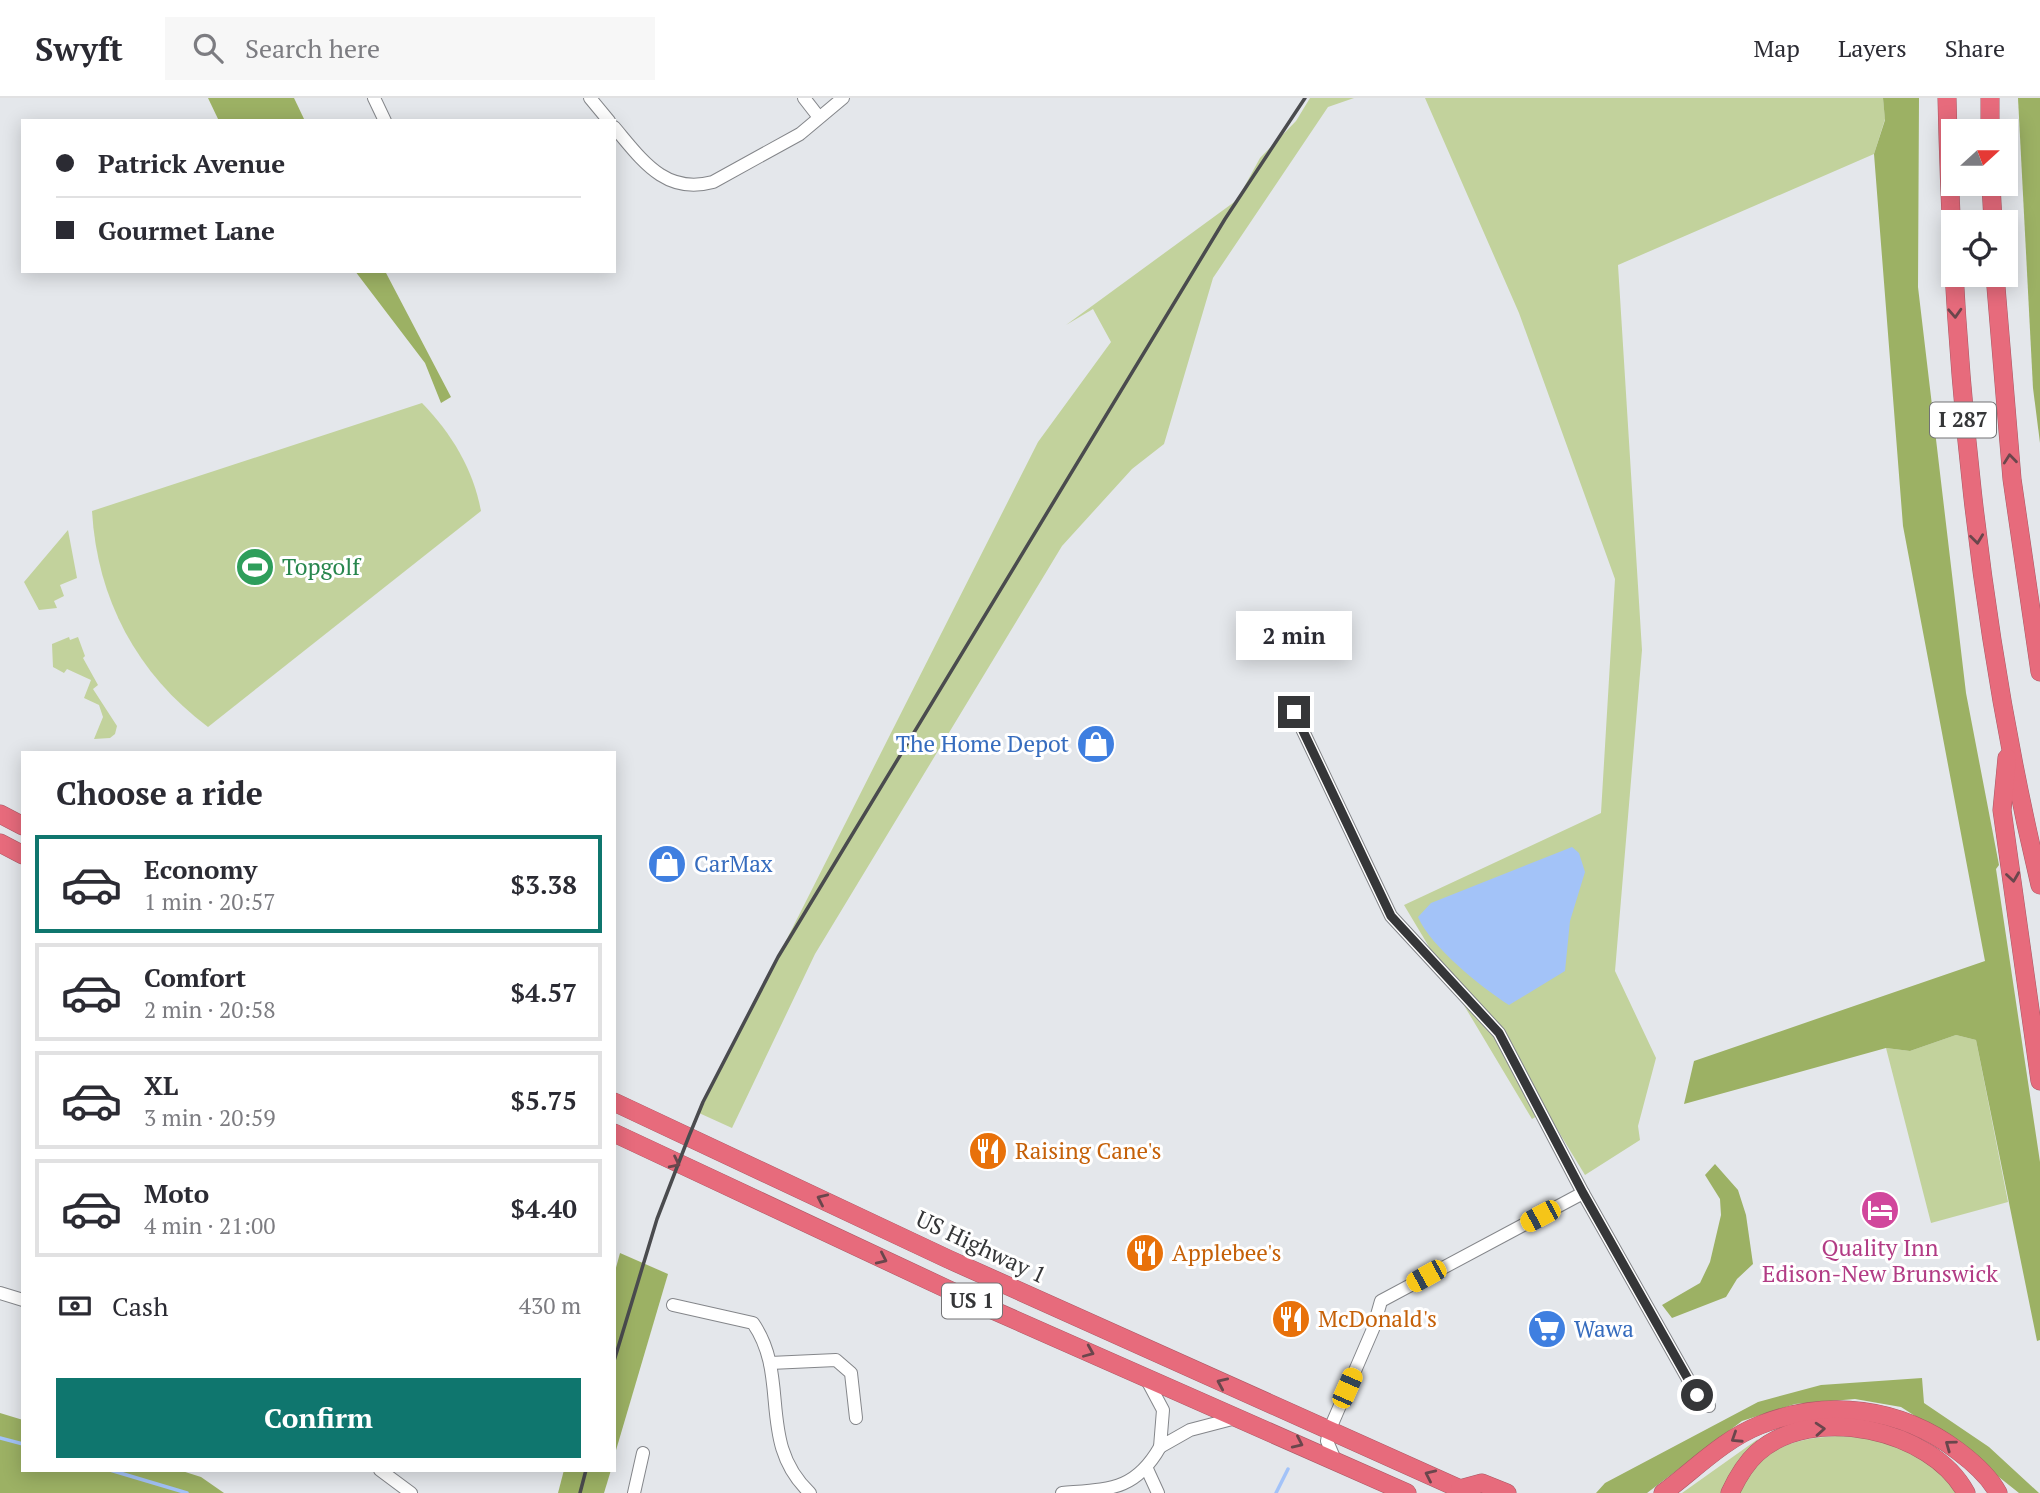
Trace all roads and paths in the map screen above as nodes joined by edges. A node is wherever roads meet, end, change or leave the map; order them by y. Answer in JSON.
{"nodes":[{"id":1,"x":374,"y":98,"type":"edge"},
{"id":2,"x":590,"y":98,"type":"edge"},
{"id":3,"x":804,"y":98,"type":"edge"},
{"id":4,"x":843,"y":98,"type":"edge"},
{"id":5,"x":1947,"y":98,"type":"edge"},
{"id":6,"x":1990,"y":98,"type":"edge"},
{"id":7,"x":818,"y":116,"type":"junction"},
{"id":8,"x":384,"y":119,"type":"edge"},
{"id":9,"x":607,"y":119,"type":"edge"},
{"id":10,"x":1990,"y":119,"type":"edge"},
{"id":11,"x":616,"y":129,"type":"edge"},
{"id":12,"x":1996,"y":287,"type":"edge"},
{"id":13,"x":2040,"y":672,"type":"edge"},
{"id":14,"x":1294,"y":712,"type":"dead end"},
{"id":15,"x":2009,"y":740,"type":"junction"},
{"id":16,"x":0,"y":814,"type":"edge"},
{"id":17,"x":21,"y":825,"type":"edge"},
{"id":18,"x":0,"y":842,"type":"edge"},
{"id":19,"x":21,"y":854,"type":"edge"},
{"id":20,"x":2040,"y":885,"type":"edge"},
{"id":21,"x":2040,"y":1081,"type":"edge"},
{"id":22,"x":616,"y":1103,"type":"edge"},
{"id":23,"x":616,"y":1134,"type":"edge"},
{"id":24,"x":1583,"y":1193,"type":"junction"},
{"id":25,"x":0,"y":1293,"type":"edge"},
{"id":26,"x":21,"y":1299,"type":"edge"},
{"id":27,"x":673,"y":1305,"type":"dead end"},
{"id":28,"x":770,"y":1363,"type":"junction"},
{"id":29,"x":1143,"y":1374,"type":"junction"},
{"id":30,"x":1709,"y":1406,"type":"dead end"},
{"id":31,"x":1238,"y":1417,"type":"junction"},
{"id":32,"x":856,"y":1418,"type":"dead end"},
{"id":33,"x":1329,"y":1431,"type":"junction"},
{"id":34,"x":1160,"y":1447,"type":"junction"},
{"id":35,"x":643,"y":1452,"type":"dead end"},
{"id":36,"x":1340,"y":1462,"type":"junction"},
{"id":37,"x":1147,"y":1469,"type":"junction"},
{"id":38,"x":383,"y":1472,"type":"edge"},
{"id":39,"x":1999,"y":1490,"type":"edge"},
{"id":40,"x":1465,"y":1491,"type":"edge"},
{"id":41,"x":411,"y":1493,"type":"edge"},
{"id":42,"x":634,"y":1493,"type":"edge"},
{"id":43,"x":810,"y":1493,"type":"edge"},
{"id":44,"x":1062,"y":1493,"type":"edge"},
{"id":45,"x":1158,"y":1493,"type":"edge"},
{"id":46,"x":1374,"y":1493,"type":"edge"},
{"id":47,"x":1407,"y":1493,"type":"edge"},
{"id":48,"x":1507,"y":1493,"type":"edge"},
{"id":49,"x":1663,"y":1493,"type":"edge"},
{"id":50,"x":1730,"y":1493,"type":"edge"},
{"id":51,"x":1966,"y":1493,"type":"edge"}],
"edges":[{"from":1,"to":8,"type":"street"},
{"from":2,"to":9,"type":"street"},
{"from":3,"to":7,"type":"street"},
{"from":4,"to":7,"type":"street"},
{"from":5,"to":15,"type":"highway","number":"I 287","one_way":true},
{"from":6,"to":10,"type":"highway"},
{"from":7,"to":11,"type":"street"},
{"from":13,"to":12,"type":"highway","number":"I 287","one_way":true},
{"from":14,"to":24,"type":"street"},
{"from":15,"to":20,"type":"highway","number":"I 287"},
{"from":15,"to":21,"type":"highway","one_way":true},
{"from":16,"to":17,"type":"highway"},
{"from":18,"to":19,"type":"highway"},
{"from":33,"to":22,"type":"highway","name":"US Highway 1","number":"US 1","one_way":true},
{"from":23,"to":29,"type":"highway","number":"US 1","one_way":true},
{"from":24,"to":30,"type":"street"},
{"from":24,"to":33,"type":"street"},
{"from":25,"to":26,"type":"street"},
{"from":27,"to":28,"type":"street"},
{"from":28,"to":32,"type":"street"},
{"from":28,"to":43,"type":"street"},
{"from":29,"to":31,"type":"highway","number":"US 1"},
{"from":29,"to":34,"type":"street"},
{"from":31,"to":34,"type":"street"},
{"from":31,"to":36,"type":"highway","number":"US 1","one_way":true},
{"from":33,"to":36,"type":"street"},
{"from":40,"to":33,"type":"highway","number":"US 1","one_way":true},
{"from":34,"to":37,"type":"street"},
{"from":35,"to":42,"type":"street"},
{"from":36,"to":46,"type":"highway"},
{"from":36,"to":47,"type":"highway","number":"US 1"},
{"from":37,"to":44,"type":"street"},
{"from":37,"to":45,"type":"street"},
{"from":38,"to":41,"type":"street"},
{"from":39,"to":49,"type":"highway","one_way":true},
{"from":40,"to":48,"type":"highway"},
{"from":50,"to":51,"type":"highway","one_way":true}]}
